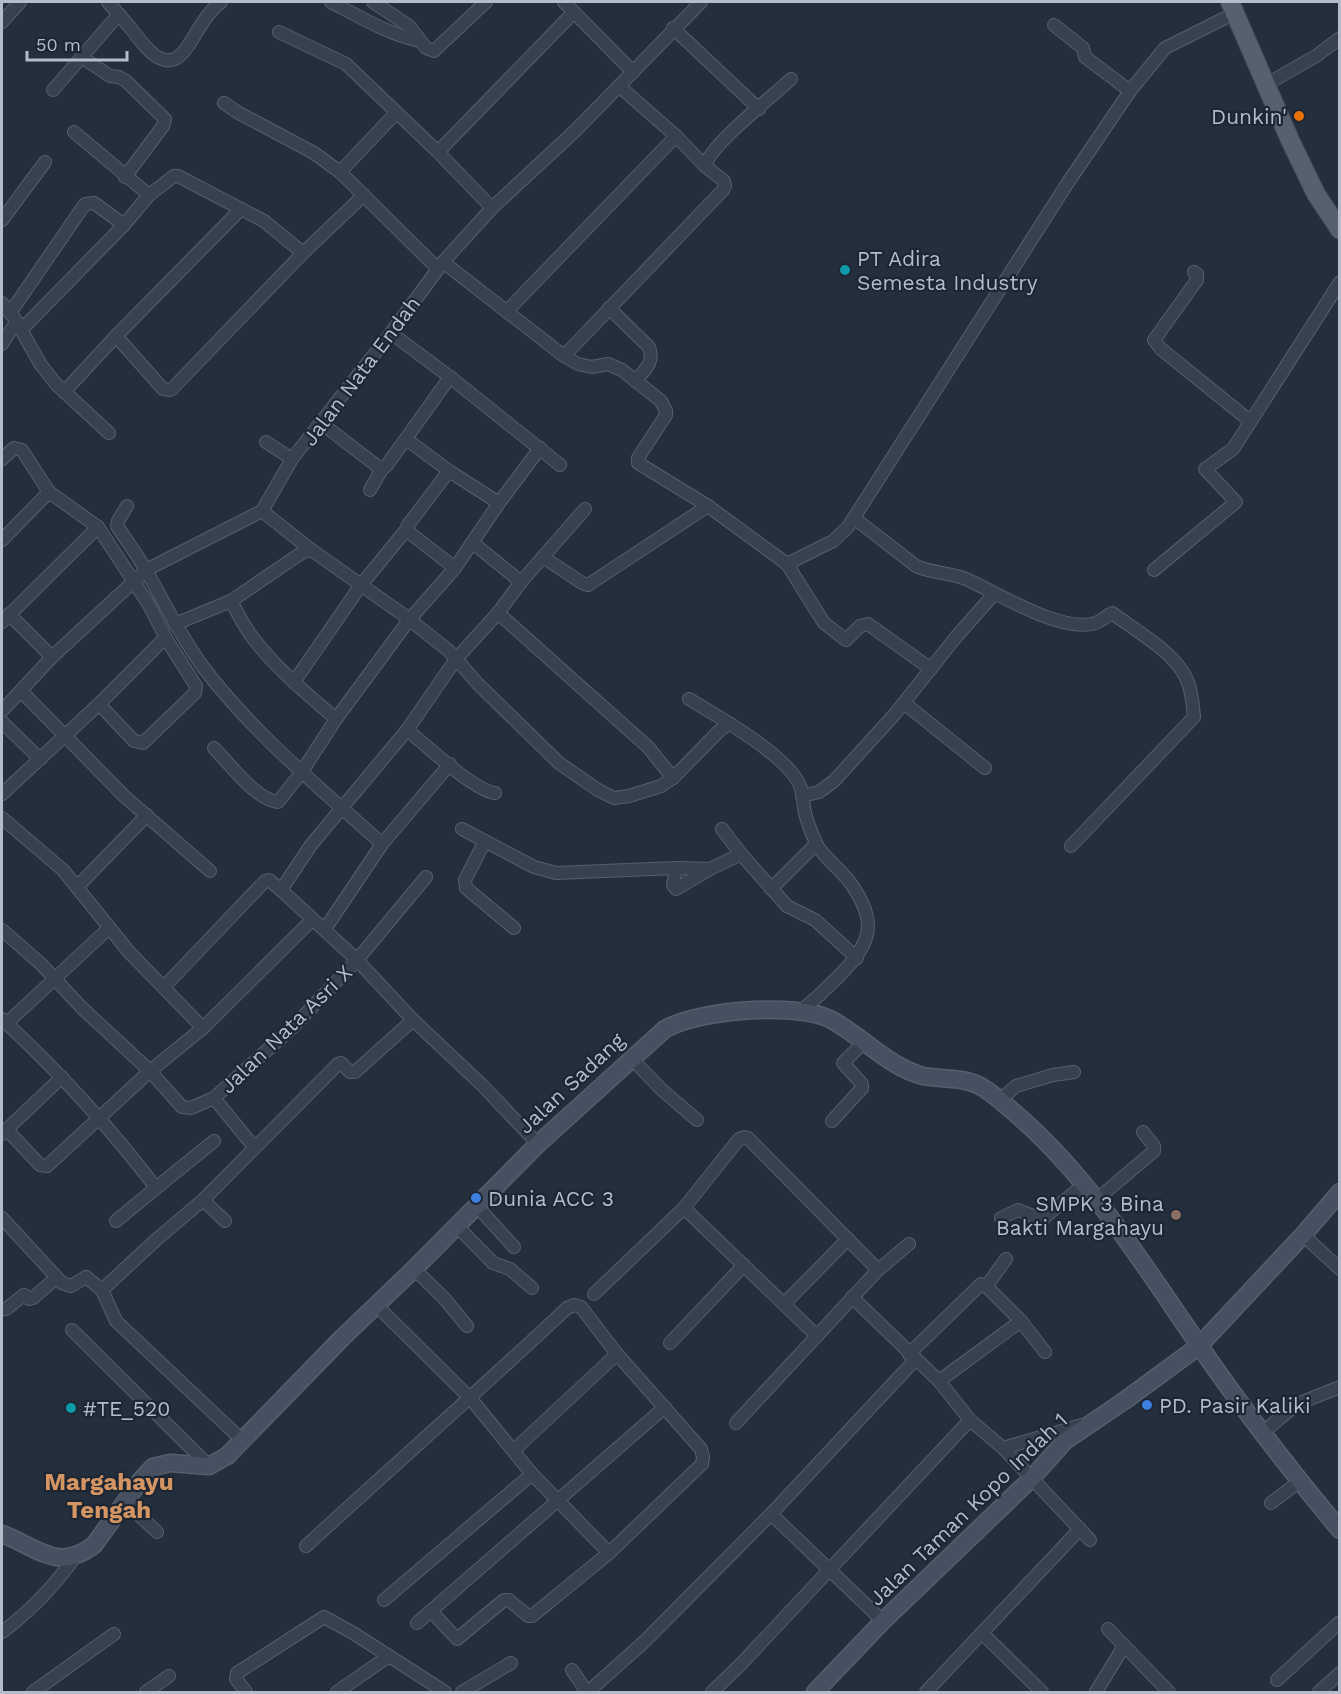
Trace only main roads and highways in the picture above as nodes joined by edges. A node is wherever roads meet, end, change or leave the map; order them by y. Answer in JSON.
{"nodes":[{"id":1,"x":1232,"y":7,"type":"edge"},
{"id":2,"x":1340,"y":230,"type":"edge"}],
"edges":[{"from":1,"to":2,"type":"main road"}]}
